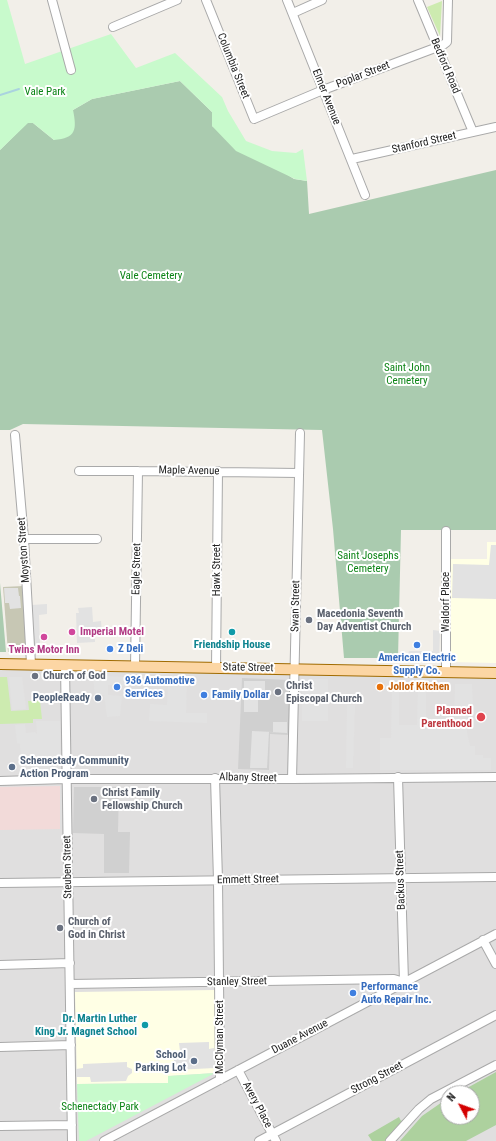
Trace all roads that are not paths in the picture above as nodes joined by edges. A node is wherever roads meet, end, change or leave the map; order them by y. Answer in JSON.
{"nodes":[{"id":1,"x":52,"y":0,"type":"edge"},
{"id":2,"x":177,"y":0,"type":"edge"},
{"id":3,"x":206,"y":0,"type":"edge"},
{"id":4,"x":287,"y":0,"type":"edge"},
{"id":5,"x":322,"y":0,"type":"edge"},
{"id":6,"x":418,"y":0,"type":"edge"},
{"id":7,"x":448,"y":0,"type":"edge"},
{"id":8,"x":293,"y":13,"type":"junction"},
{"id":9,"x":113,"y":27,"type":"dead end"},
{"id":10,"x":437,"y":47,"type":"junction"},
{"id":11,"x":71,"y":70,"type":"dead end"},
{"id":12,"x":324,"y":90,"type":"junction"},
{"id":13,"x":268,"y":113,"type":"joint"},
{"id":14,"x":496,"y":127,"type":"edge"},
{"id":15,"x":472,"y":132,"type":"junction"},
{"id":16,"x":352,"y":159,"type":"junction"},
{"id":17,"x":365,"y":195,"type":"dead end"},
{"id":18,"x":300,"y":433,"type":"dead end"},
{"id":19,"x":15,"y":435,"type":"dead end"},
{"id":20,"x":79,"y":471,"type":"dead end"},
{"id":21,"x":138,"y":471,"type":"junction"},
{"id":22,"x":218,"y":471,"type":"junction"},
{"id":23,"x":299,"y":473,"type":"junction"},
{"id":24,"x":446,"y":531,"type":"dead end"},
{"id":25,"x":24,"y":539,"type":"junction"},
{"id":26,"x":97,"y":539,"type":"dead end"},
{"id":27,"x":0,"y":664,"type":"edge"},
{"id":28,"x":31,"y":664,"type":"junction"},
{"id":29,"x":65,"y":665,"type":"junction"},
{"id":30,"x":135,"y":667,"type":"junction"},
{"id":31,"x":216,"y":668,"type":"junction"},
{"id":32,"x":294,"y":669,"type":"junction"},
{"id":33,"x":446,"y":672,"type":"junction"},
{"id":34,"x":496,"y":673,"type":"edge"},
{"id":35,"x":398,"y":777,"type":"junction"},
{"id":36,"x":496,"y":777,"type":"edge"},
{"id":37,"x":215,"y":778,"type":"junction"},
{"id":38,"x":66,"y":779,"type":"junction"},
{"id":39,"x":292,"y":779,"type":"junction"},
{"id":40,"x":0,"y":781,"type":"edge"},
{"id":41,"x":400,"y":877,"type":"junction"},
{"id":42,"x":496,"y":877,"type":"edge"},
{"id":43,"x":218,"y":880,"type":"junction"},
{"id":44,"x":69,"y":882,"type":"junction"},
{"id":45,"x":0,"y":883,"type":"edge"},
{"id":46,"x":496,"y":934,"type":"edge"},
{"id":47,"x":483,"y":940,"type":"junction"},
{"id":48,"x":70,"y":963,"type":"junction"},
{"id":49,"x":496,"y":964,"type":"edge"},
{"id":50,"x":0,"y":965,"type":"edge"},
{"id":51,"x":219,"y":982,"type":"junction"},
{"id":52,"x":404,"y":982,"type":"junction"},
{"id":53,"x":70,"y":984,"type":"junction"},
{"id":54,"x":496,"y":1015,"type":"edge"},
{"id":55,"x":71,"y":1045,"type":"junction"},
{"id":56,"x":0,"y":1047,"type":"edge"},
{"id":57,"x":496,"y":1065,"type":"edge"},
{"id":58,"x":238,"y":1070,"type":"junction"},
{"id":59,"x":220,"y":1080,"type":"junction"},
{"id":60,"x":72,"y":1125,"type":"junction"},
{"id":61,"x":0,"y":1126,"type":"edge"},
{"id":62,"x":274,"y":1138,"type":"edge"},
{"id":63,"x":72,"y":1141,"type":"edge"},
{"id":64,"x":104,"y":1141,"type":"edge"},
{"id":65,"x":259,"y":1141,"type":"edge"},
{"id":66,"x":390,"y":1141,"type":"edge"}],
"edges":[{"from":1,"to":11,"type":"street"},
{"from":2,"to":9,"type":"street"},
{"from":3,"to":13,"type":"street","name":"Columbia Street"},
{"from":4,"to":8,"type":"street","name":"Elmer Avenue"},
{"from":5,"to":8,"type":"street"},
{"from":6,"to":10,"type":"street","name":"Bedford Road"},
{"from":7,"to":10,"type":"street"},
{"from":8,"to":12,"type":"street","name":"Elmer Avenue"},
{"from":10,"to":12,"type":"street","name":"Poplar Street"},
{"from":10,"to":15,"type":"street","name":"Bedford Road"},
{"from":12,"to":13,"type":"street","name":"Poplar Street"},
{"from":12,"to":16,"type":"street","name":"Elmer Avenue"},
{"from":14,"to":15,"type":"street","name":"Stanford Street"},
{"from":15,"to":16,"type":"street","name":"Stanford Street"},
{"from":16,"to":17,"type":"street","name":"Elmer Avenue"},
{"from":18,"to":23,"type":"street","name":"Swan Street"},
{"from":19,"to":25,"type":"street","name":"Moyston Street"},
{"from":20,"to":21,"type":"street","name":"Maple Avenue"},
{"from":21,"to":22,"type":"street","name":"Maple Avenue"},
{"from":21,"to":30,"type":"street","name":"Eagle Street"},
{"from":22,"to":23,"type":"street","name":"Maple Avenue"},
{"from":22,"to":31,"type":"street","name":"Hawk Street"},
{"from":23,"to":32,"type":"street","name":"Swan Street"},
{"from":24,"to":33,"type":"street","name":"Waldorf Place"},
{"from":25,"to":26,"type":"street"},
{"from":25,"to":28,"type":"street","name":"Moyston Street"},
{"from":27,"to":28,"type":"main road","name":"State Street"},
{"from":28,"to":29,"type":"main road","name":"State Street"},
{"from":29,"to":30,"type":"main road","name":"State Street"},
{"from":29,"to":38,"type":"street","name":"Steuben Street"},
{"from":30,"to":31,"type":"main road","name":"State Street"},
{"from":31,"to":32,"type":"main road","name":"State Street"},
{"from":32,"to":33,"type":"main road","name":"State Street"},
{"from":32,"to":39,"type":"street","name":"Swan Street"},
{"from":33,"to":34,"type":"main road","name":"State Street"},
{"from":35,"to":36,"type":"street","name":"Albany Street"},
{"from":35,"to":39,"type":"street","name":"Albany Street"},
{"from":35,"to":41,"type":"street","name":"Backus Street"},
{"from":37,"to":38,"type":"street","name":"Albany Street"},
{"from":37,"to":39,"type":"street","name":"Albany Street"},
{"from":37,"to":43,"type":"street","name":"McClyman Street"},
{"from":38,"to":40,"type":"street","name":"Albany Street"},
{"from":38,"to":44,"type":"street","name":"Steuben Street"},
{"from":41,"to":42,"type":"street","name":"Emmett Street"},
{"from":41,"to":43,"type":"street","name":"Emmett Street"},
{"from":41,"to":52,"type":"street","name":"Backus Street"},
{"from":43,"to":44,"type":"street","name":"Emmett Street"},
{"from":43,"to":51,"type":"street","name":"McClyman Street"},
{"from":44,"to":45,"type":"street","name":"Emmett Street"},
{"from":44,"to":48,"type":"street","name":"Steuben Street"},
{"from":46,"to":47,"type":"street","name":"Duane Avenue"},
{"from":47,"to":49,"type":"street"},
{"from":47,"to":52,"type":"street","name":"Duane Avenue"},
{"from":48,"to":50,"type":"street"},
{"from":48,"to":53,"type":"street","name":"Steuben Street"},
{"from":51,"to":52,"type":"street","name":"Stanley Street"},
{"from":51,"to":53,"type":"street","name":"Stanley Street"},
{"from":51,"to":59,"type":"street","name":"McClyman Street"},
{"from":52,"to":58,"type":"street","name":"Duane Avenue"},
{"from":53,"to":55,"type":"street","name":"Steuben Street"},
{"from":54,"to":62,"type":"street","name":"Strong Street"},
{"from":55,"to":56,"type":"street"},
{"from":55,"to":60,"type":"street","name":"Steuben Street"},
{"from":57,"to":66,"type":"street"},
{"from":58,"to":59,"type":"street","name":"Duane Avenue"},
{"from":58,"to":62,"type":"street","name":"Avery Place"},
{"from":59,"to":64,"type":"street","name":"Duane Avenue"},
{"from":60,"to":61,"type":"street"},
{"from":60,"to":63,"type":"street","name":"Steuben Street"},
{"from":62,"to":65,"type":"street","name":"Strong Street"}]}
